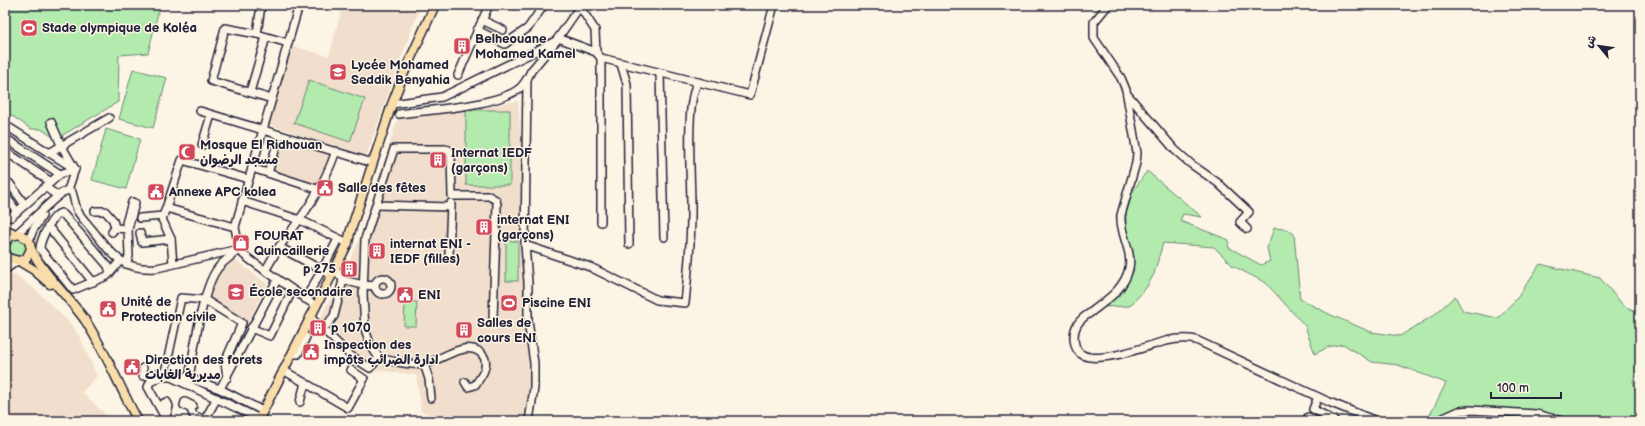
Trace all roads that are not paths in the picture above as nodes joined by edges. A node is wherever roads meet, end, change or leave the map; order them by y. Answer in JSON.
{"nodes":[{"id":1,"x":261,"y":5,"type":"edge"},
{"id":2,"x":299,"y":5,"type":"edge"},
{"id":3,"x":435,"y":5,"type":"edge"},
{"id":4,"x":489,"y":5,"type":"edge"},
{"id":5,"x":544,"y":5,"type":"edge"},
{"id":6,"x":774,"y":5,"type":"edge"},
{"id":7,"x":1108,"y":5,"type":"edge"},
{"id":8,"x":581,"y":6,"type":"edge"},
{"id":9,"x":482,"y":20,"type":"junction"},
{"id":10,"x":478,"y":30,"type":"junction"},
{"id":11,"x":503,"y":30,"type":"dead end"},
{"id":12,"x":257,"y":34,"type":"junction"},
{"id":13,"x":266,"y":37,"type":"junction"},
{"id":14,"x":557,"y":40,"type":"junction"},
{"id":15,"x":288,"y":43,"type":"junction"},
{"id":16,"x":598,"y":55,"type":"junction"},
{"id":17,"x":621,"y":64,"type":"junction"},
{"id":18,"x":660,"y":73,"type":"junction"},
{"id":19,"x":458,"y":75,"type":"dead end"},
{"id":20,"x":527,"y":79,"type":"junction"},
{"id":21,"x":698,"y":82,"type":"junction"},
{"id":22,"x":250,"y":92,"type":"junction"},
{"id":23,"x":1127,"y":94,"type":"junction"},
{"id":24,"x":272,"y":99,"type":"junction"},
{"id":25,"x":392,"y":104,"type":"junction"},
{"id":26,"x":200,"y":111,"type":"dead end"},
{"id":27,"x":399,"y":114,"type":"dead end"},
{"id":28,"x":211,"y":115,"type":"junction"},
{"id":29,"x":109,"y":118,"type":"dead end"},
{"id":30,"x":51,"y":122,"type":"dead end"},
{"id":31,"x":5,"y":125,"type":"edge"},
{"id":32,"x":263,"y":130,"type":"junction"},
{"id":33,"x":19,"y":134,"type":"junction"},
{"id":34,"x":280,"y":135,"type":"junction"},
{"id":35,"x":5,"y":137,"type":"edge"},
{"id":36,"x":202,"y":144,"type":"dead end"},
{"id":37,"x":61,"y":145,"type":"junction"},
{"id":38,"x":5,"y":151,"type":"edge"},
{"id":39,"x":336,"y":151,"type":"junction"},
{"id":40,"x":49,"y":152,"type":"junction"},
{"id":41,"x":373,"y":163,"type":"junction"},
{"id":42,"x":252,"y":168,"type":"junction"},
{"id":43,"x":75,"y":169,"type":"junction"},
{"id":44,"x":268,"y":173,"type":"junction"},
{"id":45,"x":60,"y":174,"type":"junction"},
{"id":46,"x":248,"y":179,"type":"junction"},
{"id":47,"x":5,"y":180,"type":"edge"},
{"id":48,"x":48,"y":184,"type":"junction"},
{"id":49,"x":68,"y":190,"type":"junction"},
{"id":50,"x":320,"y":190,"type":"junction"},
{"id":51,"x":5,"y":195,"type":"edge"},
{"id":52,"x":58,"y":196,"type":"junction"},
{"id":53,"x":452,"y":196,"type":"junction"},
{"id":54,"x":242,"y":201,"type":"junction"},
{"id":55,"x":25,"y":205,"type":"junction"},
{"id":56,"x":376,"y":205,"type":"junction"},
{"id":57,"x":48,"y":206,"type":"junction"},
{"id":58,"x":166,"y":208,"type":"junction"},
{"id":59,"x":451,"y":208,"type":"junction"},
{"id":60,"x":17,"y":212,"type":"junction"},
{"id":61,"x":96,"y":212,"type":"dead end"},
{"id":62,"x":5,"y":214,"type":"edge"},
{"id":63,"x":163,"y":216,"type":"junction"},
{"id":64,"x":140,"y":218,"type":"dead end"},
{"id":65,"x":300,"y":220,"type":"junction"},
{"id":66,"x":601,"y":222,"type":"dead end"},
{"id":67,"x":235,"y":226,"type":"junction"},
{"id":68,"x":50,"y":229,"type":"junction"},
{"id":69,"x":1247,"y":229,"type":"dead end"},
{"id":70,"x":5,"y":230,"type":"edge"},
{"id":71,"x":16,"y":234,"type":"junction"},
{"id":72,"x":140,"y":234,"type":"dead end"},
{"id":73,"x":664,"y":237,"type":"dead end"},
{"id":74,"x":170,"y":239,"type":"junction"},
{"id":75,"x":338,"y":239,"type":"junction"},
{"id":76,"x":5,"y":243,"type":"edge"},
{"id":77,"x":348,"y":243,"type":"junction"},
{"id":78,"x":629,"y":244,"type":"dead end"},
{"id":79,"x":30,"y":245,"type":"junction"},
{"id":80,"x":525,"y":245,"type":"junction"},
{"id":81,"x":279,"y":247,"type":"junction"},
{"id":82,"x":239,"y":248,"type":"junction"},
{"id":83,"x":5,"y":252,"type":"edge"},
{"id":84,"x":449,"y":254,"type":"dead end"},
{"id":85,"x":18,"y":261,"type":"junction"},
{"id":86,"x":123,"y":262,"type":"junction"},
{"id":87,"x":173,"y":264,"type":"junction"},
{"id":88,"x":5,"y":270,"type":"edge"},
{"id":89,"x":322,"y":270,"type":"junction"},
{"id":90,"x":265,"y":271,"type":"junction"},
{"id":91,"x":110,"y":273,"type":"junction"},
{"id":92,"x":332,"y":275,"type":"junction"},
{"id":93,"x":277,"y":280,"type":"junction"},
{"id":94,"x":343,"y":280,"type":"junction"},
{"id":95,"x":93,"y":282,"type":"junction"},
{"id":96,"x":364,"y":285,"type":"junction"},
{"id":97,"x":375,"y":286,"type":"dead end"},
{"id":98,"x":292,"y":290,"type":"junction"},
{"id":99,"x":305,"y":299,"type":"junction"},
{"id":100,"x":205,"y":300,"type":"junction"},
{"id":101,"x":316,"y":306,"type":"junction"},
{"id":102,"x":310,"y":317,"type":"junction"},
{"id":103,"x":493,"y":318,"type":"dead end"},
{"id":104,"x":327,"y":324,"type":"dead end"},
{"id":105,"x":251,"y":328,"type":"junction"},
{"id":106,"x":378,"y":358,"type":"junction"},
{"id":107,"x":424,"y":364,"type":"junction"},
{"id":108,"x":143,"y":368,"type":"dead end"},
{"id":109,"x":283,"y":370,"type":"junction"},
{"id":110,"x":350,"y":370,"type":"dead end"},
{"id":111,"x":165,"y":372,"type":"junction"},
{"id":112,"x":189,"y":378,"type":"junction"},
{"id":113,"x":227,"y":378,"type":"junction"},
{"id":114,"x":464,"y":382,"type":"dead end"},
{"id":115,"x":305,"y":383,"type":"junction"},
{"id":116,"x":220,"y":390,"type":"junction"},
{"id":117,"x":1318,"y":397,"type":"junction"},
{"id":118,"x":217,"y":398,"type":"junction"},
{"id":119,"x":431,"y":398,"type":"dead end"},
{"id":120,"x":300,"y":402,"type":"dead end"},
{"id":121,"x":190,"y":409,"type":"dead end"},
{"id":122,"x":168,"y":410,"type":"dead end"},
{"id":123,"x":260,"y":417,"type":"edge"},
{"id":124,"x":166,"y":419,"type":"edge"},
{"id":125,"x":204,"y":420,"type":"edge"},
{"id":126,"x":132,"y":421,"type":"edge"},
{"id":127,"x":138,"y":421,"type":"edge"},
{"id":128,"x":528,"y":421,"type":"edge"},
{"id":129,"x":1271,"y":421,"type":"edge"},
{"id":130,"x":1276,"y":421,"type":"edge"},
{"id":131,"x":1306,"y":421,"type":"edge"},
{"id":132,"x":1317,"y":421,"type":"edge"},
{"id":133,"x":1335,"y":421,"type":"edge"},
{"id":134,"x":1376,"y":421,"type":"edge"},
{"id":135,"x":1437,"y":421,"type":"edge"},
{"id":136,"x":1562,"y":421,"type":"edge"}],
"edges":[{"from":1,"to":12,"type":"street"},
{"from":2,"to":15,"type":"street"},
{"from":3,"to":25,"type":"main road"},
{"from":4,"to":9,"type":"street"},
{"from":5,"to":10,"type":"street"},
{"from":6,"to":21,"type":"street"},
{"from":7,"to":23,"type":"street"},
{"from":8,"to":14,"type":"street"},
{"from":8,"to":16,"type":"street"},
{"from":9,"to":10,"type":"street"},
{"from":9,"to":11,"type":"street"},
{"from":10,"to":19,"type":"street"},
{"from":12,"to":13,"type":"street"},
{"from":12,"to":22,"type":"street"},
{"from":13,"to":15,"type":"street"},
{"from":13,"to":22,"type":"street"},
{"from":14,"to":16,"type":"street"},
{"from":14,"to":20,"type":"street"},
{"from":14,"to":25,"type":"street"},
{"from":15,"to":24,"type":"street"},
{"from":16,"to":17,"type":"street"},
{"from":16,"to":66,"type":"street"},
{"from":17,"to":18,"type":"street"},
{"from":17,"to":78,"type":"street"},
{"from":18,"to":21,"type":"street"},
{"from":18,"to":73,"type":"street"},
{"from":20,"to":27,"type":"street"},
{"from":20,"to":80,"type":"street"},
{"from":21,"to":80,"type":"street"},
{"from":22,"to":24,"type":"street"},
{"from":23,"to":69,"type":"street"},
{"from":23,"to":117,"type":"street"},
{"from":24,"to":32,"type":"street"},
{"from":25,"to":41,"type":"main road"},
{"from":26,"to":28,"type":"street"},
{"from":28,"to":32,"type":"street"},
{"from":28,"to":36,"type":"street"},
{"from":29,"to":37,"type":"street"},
{"from":30,"to":37,"type":"street"},
{"from":31,"to":33,"type":"street"},
{"from":32,"to":34,"type":"street"},
{"from":32,"to":42,"type":"street"},
{"from":33,"to":35,"type":"street"},
{"from":33,"to":40,"type":"street"},
{"from":34,"to":39,"type":"street"},
{"from":34,"to":44,"type":"street"},
{"from":35,"to":45,"type":"street"},
{"from":37,"to":40,"type":"street"},
{"from":37,"to":43,"type":"street"},
{"from":38,"to":48,"type":"street"},
{"from":39,"to":41,"type":"street"},
{"from":39,"to":50,"type":"street"},
{"from":40,"to":43,"type":"street"},
{"from":41,"to":77,"type":"main road"},
{"from":42,"to":44,"type":"street"},
{"from":42,"to":46,"type":"street"},
{"from":43,"to":45,"type":"street"},
{"from":43,"to":49,"type":"street"},
{"from":44,"to":50,"type":"street"},
{"from":45,"to":48,"type":"street"},
{"from":46,"to":54,"type":"street"},
{"from":46,"to":58,"type":"street"},
{"from":47,"to":55,"type":"street"},
{"from":48,"to":52,"type":"street"},
{"from":48,"to":55,"type":"street"},
{"from":49,"to":52,"type":"street"},
{"from":49,"to":86,"type":"street"},
{"from":50,"to":65,"type":"street"},
{"from":51,"to":60,"type":"street"},
{"from":52,"to":57,"type":"street"},
{"from":53,"to":56,"type":"street"},
{"from":53,"to":59,"type":"street"},
{"from":53,"to":103,"type":"street"},
{"from":54,"to":65,"type":"street"},
{"from":54,"to":67,"type":"street"},
{"from":55,"to":60,"type":"street"},
{"from":56,"to":59,"type":"street"},
{"from":56,"to":96,"type":"street"},
{"from":57,"to":71,"type":"street"},
{"from":57,"to":79,"type":"street"},
{"from":58,"to":63,"type":"street"},
{"from":58,"to":67,"type":"street"},
{"from":59,"to":84,"type":"street"},
{"from":60,"to":62,"type":"street"},
{"from":61,"to":86,"type":"street"},
{"from":63,"to":64,"type":"street"},
{"from":63,"to":74,"type":"street"},
{"from":65,"to":75,"type":"street"},
{"from":65,"to":81,"type":"street"},
{"from":67,"to":82,"type":"street"},
{"from":68,"to":91,"type":"street"},
{"from":68,"to":95,"type":"street"},
{"from":68,"to":95,"type":"street"},
{"from":70,"to":71,"type":"main road"},
{"from":71,"to":76,"type":"main road"},
{"from":71,"to":79,"type":"main road"},
{"from":72,"to":74,"type":"street"},
{"from":74,"to":87,"type":"street"},
{"from":75,"to":77,"type":"street"},
{"from":75,"to":89,"type":"street"},
{"from":77,"to":92,"type":"main road"},
{"from":79,"to":85,"type":"main road"},
{"from":79,"to":127,"type":"main road"},
{"from":80,"to":128,"type":"street"},
{"from":81,"to":89,"type":"street"},
{"from":81,"to":90,"type":"street"},
{"from":82,"to":87,"type":"street"},
{"from":82,"to":90,"type":"street"},
{"from":82,"to":100,"type":"street"},
{"from":83,"to":85,"type":"main road"},
{"from":85,"to":88,"type":"street"},
{"from":85,"to":126,"type":"main road"},
{"from":86,"to":87,"type":"street"},
{"from":86,"to":91,"type":"street"},
{"from":89,"to":92,"type":"street"},
{"from":89,"to":99,"type":"street"},
{"from":90,"to":93,"type":"street"},
{"from":91,"to":95,"type":"street"},
{"from":92,"to":94,"type":"street"},
{"from":92,"to":94,"type":"street"},
{"from":92,"to":101,"type":"main road"},
{"from":93,"to":98,"type":"street"},
{"from":93,"to":105,"type":"street"},
{"from":94,"to":96,"type":"street"},
{"from":94,"to":104,"type":"street"},
{"from":96,"to":97,"type":"street"},
{"from":96,"to":106,"type":"street"},
{"from":98,"to":99,"type":"street"},
{"from":98,"to":105,"type":"street"},
{"from":99,"to":101,"type":"street"},
{"from":100,"to":111,"type":"street"},
{"from":100,"to":112,"type":"street"},
{"from":100,"to":113,"type":"street"},
{"from":101,"to":102,"type":"main road"},
{"from":102,"to":106,"type":"street"},
{"from":102,"to":109,"type":"main road"},
{"from":105,"to":113,"type":"street"},
{"from":106,"to":107,"type":"street"},
{"from":107,"to":114,"type":"street"},
{"from":107,"to":119,"type":"street"},
{"from":108,"to":111,"type":"street"},
{"from":109,"to":115,"type":"street"},
{"from":109,"to":123,"type":"main road"},
{"from":110,"to":115,"type":"street"},
{"from":111,"to":112,"type":"street"},
{"from":112,"to":116,"type":"street"},
{"from":113,"to":116,"type":"street"},
{"from":115,"to":120,"type":"street"},
{"from":116,"to":123,"type":"street"},
{"from":117,"to":133,"type":"street"},
{"from":117,"to":134,"type":"street"},
{"from":118,"to":123,"type":"street"},
{"from":118,"to":124,"type":"street"},
{"from":118,"to":125,"type":"street"},
{"from":121,"to":125,"type":"street"},
{"from":122,"to":124,"type":"street"},
{"from":129,"to":130,"type":"street"},
{"from":131,"to":132,"type":"street"},
{"from":135,"to":136,"type":"street"}]}
